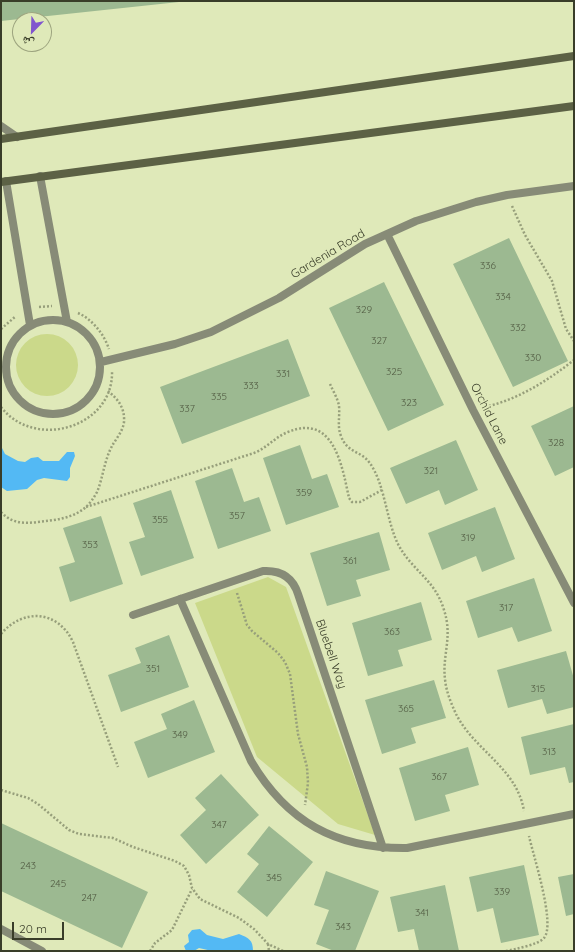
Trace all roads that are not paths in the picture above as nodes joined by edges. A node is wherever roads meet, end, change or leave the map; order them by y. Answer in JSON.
{"nodes":[{"id":1,"x":574,"y":56,"type":"edge"},
{"id":2,"x":574,"y":106,"type":"edge"},
{"id":3,"x":1,"y":126,"type":"edge"},
{"id":4,"x":17,"y":137,"type":"junction"},
{"id":5,"x":1,"y":139,"type":"edge"},
{"id":6,"x":40,"y":176,"type":"junction"},
{"id":7,"x":4,"y":181,"type":"edge"},
{"id":8,"x":574,"y":186,"type":"edge"},
{"id":9,"x":387,"y":234,"type":"junction"},
{"id":10,"x":67,"y":322,"type":"junction"},
{"id":11,"x":30,"y":325,"type":"junction"},
{"id":12,"x":101,"y":362,"type":"junction"},
{"id":13,"x":3,"y":372,"type":"edge"},
{"id":14,"x":571,"y":588,"type":"edge"},
{"id":15,"x":180,"y":599,"type":"junction"},
{"id":16,"x":574,"y":603,"type":"edge"},
{"id":17,"x":133,"y":615,"type":"dead end"},
{"id":18,"x":574,"y":814,"type":"edge"},
{"id":19,"x":383,"y":848,"type":"junction"},
{"id":20,"x":1,"y":929,"type":"edge"},
{"id":21,"x":42,"y":951,"type":"edge"}],
"edges":[{"from":1,"to":4,"type":"main road"},
{"from":2,"to":6,"type":"main road"},
{"from":3,"to":4,"type":"street"},
{"from":4,"to":5,"type":"main road"},
{"from":6,"to":7,"type":"main road"},
{"from":6,"to":10,"type":"street"},
{"from":7,"to":11,"type":"street"},
{"from":8,"to":9,"type":"street","name":"Gardenia Road"},
{"from":9,"to":12,"type":"street","name":"Gardenia Road"},
{"from":9,"to":14,"type":"street","name":"Orchid Lane"},
{"from":10,"to":11,"type":"street"},
{"from":10,"to":12,"type":"street"},
{"from":11,"to":13,"type":"street"},
{"from":12,"to":13,"type":"street"},
{"from":14,"to":16,"type":"street","name":"Orchid Lane"},
{"from":15,"to":17,"type":"street","name":"Bluebell Way"},
{"from":15,"to":19,"type":"street"},
{"from":15,"to":19,"type":"street","name":"Bluebell Way"},
{"from":18,"to":19,"type":"street"},
{"from":20,"to":21,"type":"street"}]}
